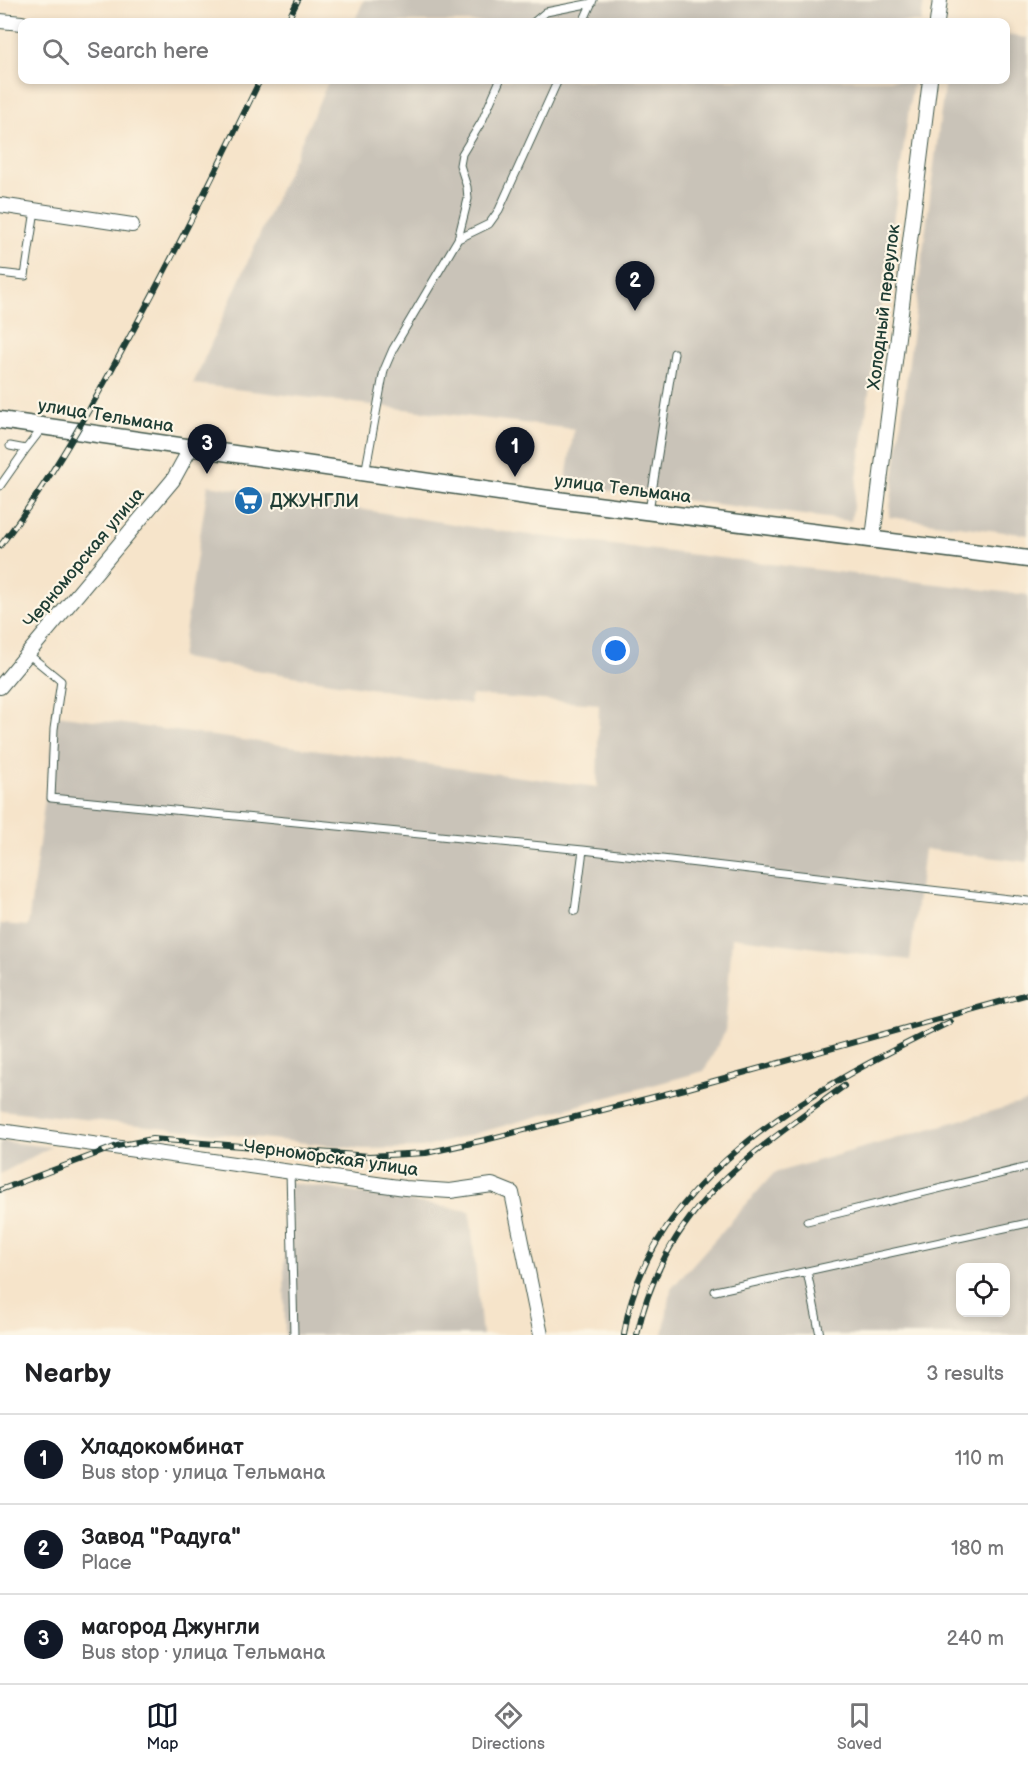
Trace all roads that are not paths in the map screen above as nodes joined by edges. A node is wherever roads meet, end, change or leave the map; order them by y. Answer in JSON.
{"nodes":[{"id":1,"x":940,"y":0,"type":"edge"},
{"id":2,"x":593,"y":1,"type":"edge"},
{"id":3,"x":539,"y":18,"type":"edge"},
{"id":4,"x":585,"y":18,"type":"edge"},
{"id":5,"x":938,"y":18,"type":"edge"},
{"id":6,"x":0,"y":21,"type":"edge"},
{"id":7,"x":18,"y":23,"type":"edge"},
{"id":8,"x":498,"y":84,"type":"edge"},
{"id":9,"x":556,"y":84,"type":"edge"},
{"id":10,"x":930,"y":84,"type":"edge"},
{"id":11,"x":0,"y":205,"type":"edge"},
{"id":12,"x":35,"y":210,"type":"junction"},
{"id":13,"x":132,"y":225,"type":"dead end"},
{"id":14,"x":458,"y":239,"type":"junction"},
{"id":15,"x":0,"y":273,"type":"edge"},
{"id":16,"x":674,"y":353,"type":"dead end"},
{"id":17,"x":0,"y":420,"type":"edge"},
{"id":18,"x":44,"y":426,"type":"junction"},
{"id":19,"x":10,"y":446,"type":"dead end"},
{"id":20,"x":26,"y":449,"type":"junction"},
{"id":21,"x":190,"y":449,"type":"junction"},
{"id":22,"x":365,"y":474,"type":"junction"},
{"id":23,"x":0,"y":486,"type":"edge"},
{"id":24,"x":649,"y":513,"type":"junction"},
{"id":25,"x":873,"y":538,"type":"junction"},
{"id":26,"x":1028,"y":559,"type":"edge"},
{"id":27,"x":28,"y":654,"type":"junction"},
{"id":28,"x":0,"y":687,"type":"edge"},
{"id":29,"x":583,"y":850,"type":"junction"},
{"id":30,"x":1028,"y":901,"type":"edge"},
{"id":31,"x":575,"y":911,"type":"dead end"},
{"id":32,"x":0,"y":1131,"type":"edge"},
{"id":33,"x":1028,"y":1167,"type":"edge"},
{"id":34,"x":290,"y":1171,"type":"junction"},
{"id":35,"x":807,"y":1221,"type":"dead end"},
{"id":36,"x":1028,"y":1223,"type":"edge"},
{"id":37,"x":807,"y":1271,"type":"junction"},
{"id":38,"x":715,"y":1291,"type":"dead end"},
{"id":39,"x":294,"y":1335,"type":"edge"},
{"id":40,"x":541,"y":1335,"type":"edge"},
{"id":41,"x":820,"y":1335,"type":"edge"}],
"edges":[{"from":1,"to":5,"type":"street"},
{"from":2,"to":3,"type":"lane"},
{"from":2,"to":4,"type":"lane"},
{"from":6,"to":7,"type":"street"},
{"from":8,"to":14,"type":"lane"},
{"from":9,"to":14,"type":"lane"},
{"from":10,"to":25,"type":"street","name":"Холодный переулок"},
{"from":11,"to":12,"type":"street"},
{"from":12,"to":13,"type":"street"},
{"from":12,"to":15,"type":"lane"},
{"from":14,"to":22,"type":"lane"},
{"from":16,"to":24,"type":"lane"},
{"from":17,"to":18,"type":"street","name":"улица Тельмана"},
{"from":18,"to":20,"type":"lane"},
{"from":18,"to":21,"type":"street","name":"улица Тельмана"},
{"from":19,"to":20,"type":"lane"},
{"from":20,"to":23,"type":"lane"},
{"from":21,"to":22,"type":"street","name":"улица Тельмана"},
{"from":21,"to":27,"type":"street","name":"Черноморская улица"},
{"from":22,"to":24,"type":"street","name":"улица Тельмана"},
{"from":24,"to":25,"type":"street","name":"улица Тельмана"},
{"from":25,"to":26,"type":"street","name":"улица Тельмана"},
{"from":27,"to":28,"type":"street","name":"Черноморская улица"},
{"from":27,"to":29,"type":"lane"},
{"from":29,"to":30,"type":"lane"},
{"from":29,"to":31,"type":"lane"},
{"from":32,"to":34,"type":"street","name":"Черноморская улица"},
{"from":33,"to":35,"type":"lane"},
{"from":34,"to":39,"type":"lane"},
{"from":34,"to":40,"type":"street","name":"Черноморская улица"},
{"from":36,"to":37,"type":"lane"},
{"from":37,"to":38,"type":"lane"},
{"from":37,"to":41,"type":"lane"}]}
